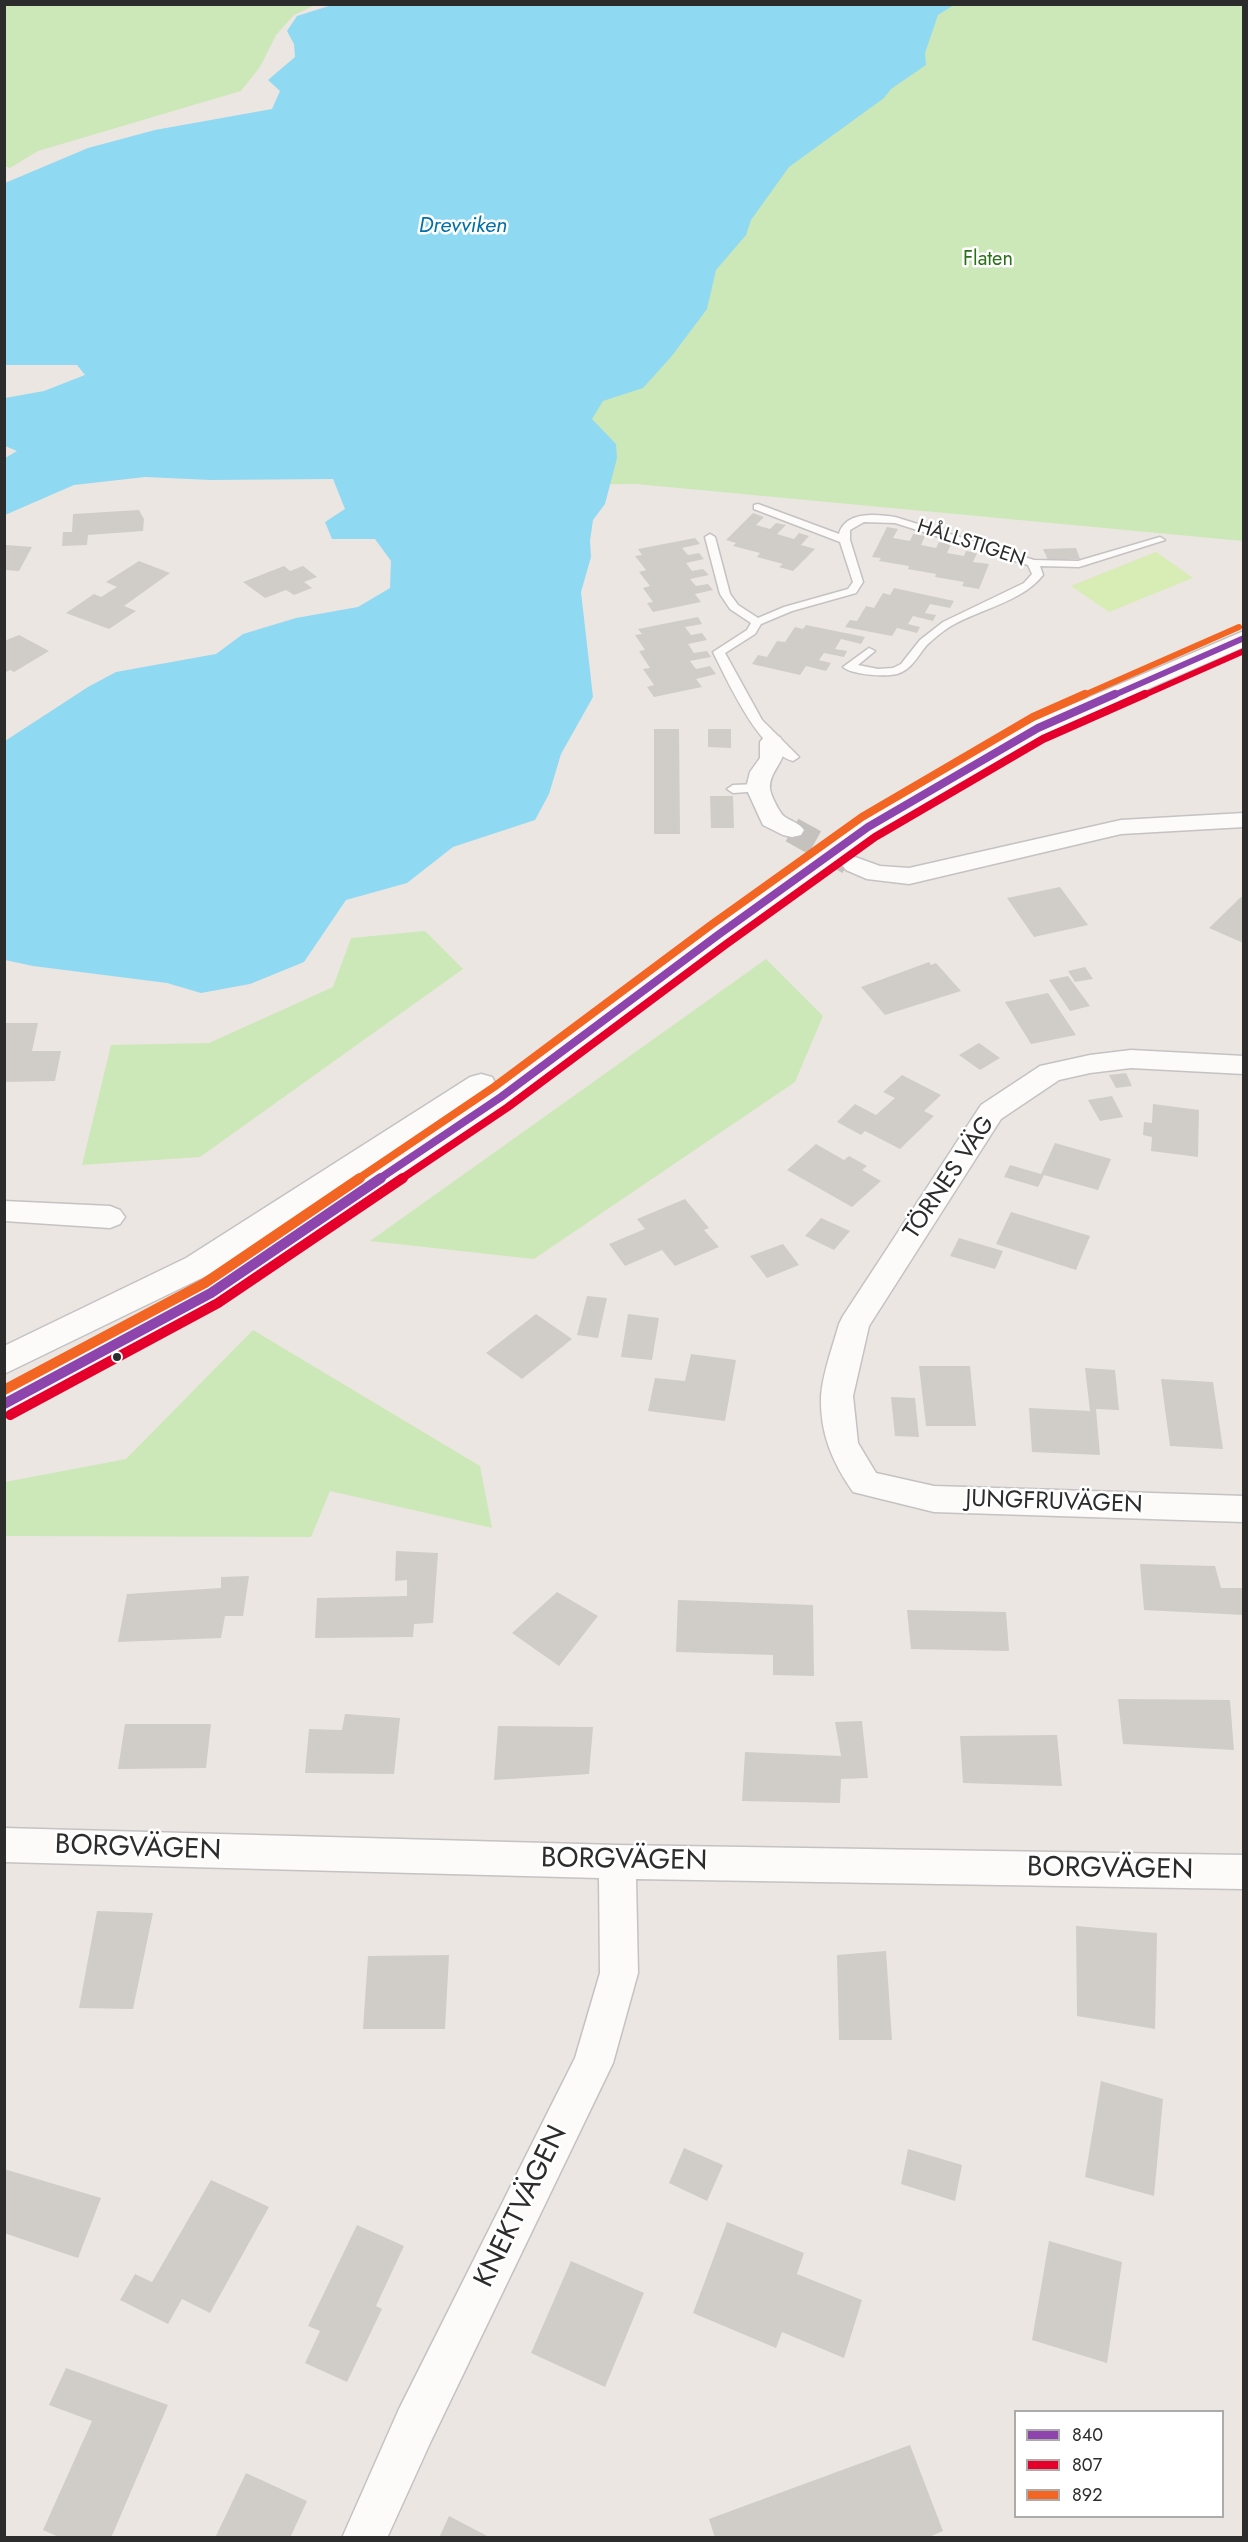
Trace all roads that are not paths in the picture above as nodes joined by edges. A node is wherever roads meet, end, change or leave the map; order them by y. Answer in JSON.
{"nodes":[{"id":1,"x":758,"y":507,"type":"dead end"},
{"id":2,"x":710,"y":537,"type":"dead end"},
{"id":3,"x":844,"y":540,"type":"junction"},
{"id":4,"x":1160,"y":540,"type":"dead end"},
{"id":5,"x":1033,"y":563,"type":"junction"},
{"id":6,"x":757,"y":622,"type":"junction"},
{"id":7,"x":1244,"y":622,"type":"edge"},
{"id":8,"x":1244,"y":638,"type":"edge"},
{"id":9,"x":869,"y":651,"type":"dead end"},
{"id":10,"x":772,"y":742,"type":"junction"},
{"id":11,"x":793,"y":757,"type":"dead end"},
{"id":12,"x":758,"y":788,"type":"junction"},
{"id":13,"x":733,"y":789,"type":"dead end"},
{"id":14,"x":1244,"y":820,"type":"edge"},
{"id":15,"x":792,"y":830,"type":"tunnel mouth"},
{"id":16,"x":855,"y":865,"type":"tunnel mouth"},
{"id":17,"x":1244,"y":1065,"type":"edge"},
{"id":18,"x":4,"y":1211,"type":"edge"},
{"id":19,"x":110,"y":1217,"type":"dead end"},
{"id":20,"x":4,"y":1362,"type":"edge"},
{"id":21,"x":4,"y":1404,"type":"edge"},
{"id":22,"x":866,"y":1483,"type":"joint"},
{"id":23,"x":1244,"y":1509,"type":"edge"},
{"id":24,"x":4,"y":1845,"type":"edge"},
{"id":25,"x":617,"y":1862,"type":"junction"},
{"id":26,"x":1244,"y":1872,"type":"edge"},
{"id":27,"x":364,"y":2538,"type":"edge"}],
"edges":[{"from":1,"to":3,"type":"lane"},
{"from":2,"to":6,"type":"lane"},
{"from":3,"to":5,"type":"lane","name":"HÅLLSTIGEN"},
{"from":3,"to":6,"type":"lane"},
{"from":4,"to":5,"type":"lane"},
{"from":5,"to":9,"type":"lane","name":"HÅLLSTIGEN"},
{"from":6,"to":10,"type":"lane"},
{"from":7,"to":20,"type":"main road"},
{"from":8,"to":21,"type":"main road"},
{"from":10,"to":11,"type":"lane"},
{"from":10,"to":12,"type":"street"},
{"from":12,"to":13,"type":"lane"},
{"from":12,"to":15,"type":"street"},
{"from":14,"to":16,"type":"street"},
{"from":17,"to":22,"type":"street","name":"TÖRNES VÄG"},
{"from":18,"to":19,"type":"street"},
{"from":22,"to":23,"type":"street","name":"JUNGFRUVÄGEN"},
{"from":24,"to":25,"type":"street","name":"BORGVÄGEN"},
{"from":25,"to":26,"type":"street","name":"BORGVÄGEN"},
{"from":25,"to":27,"type":"street","name":"KNEKTVÄGEN"}]}
